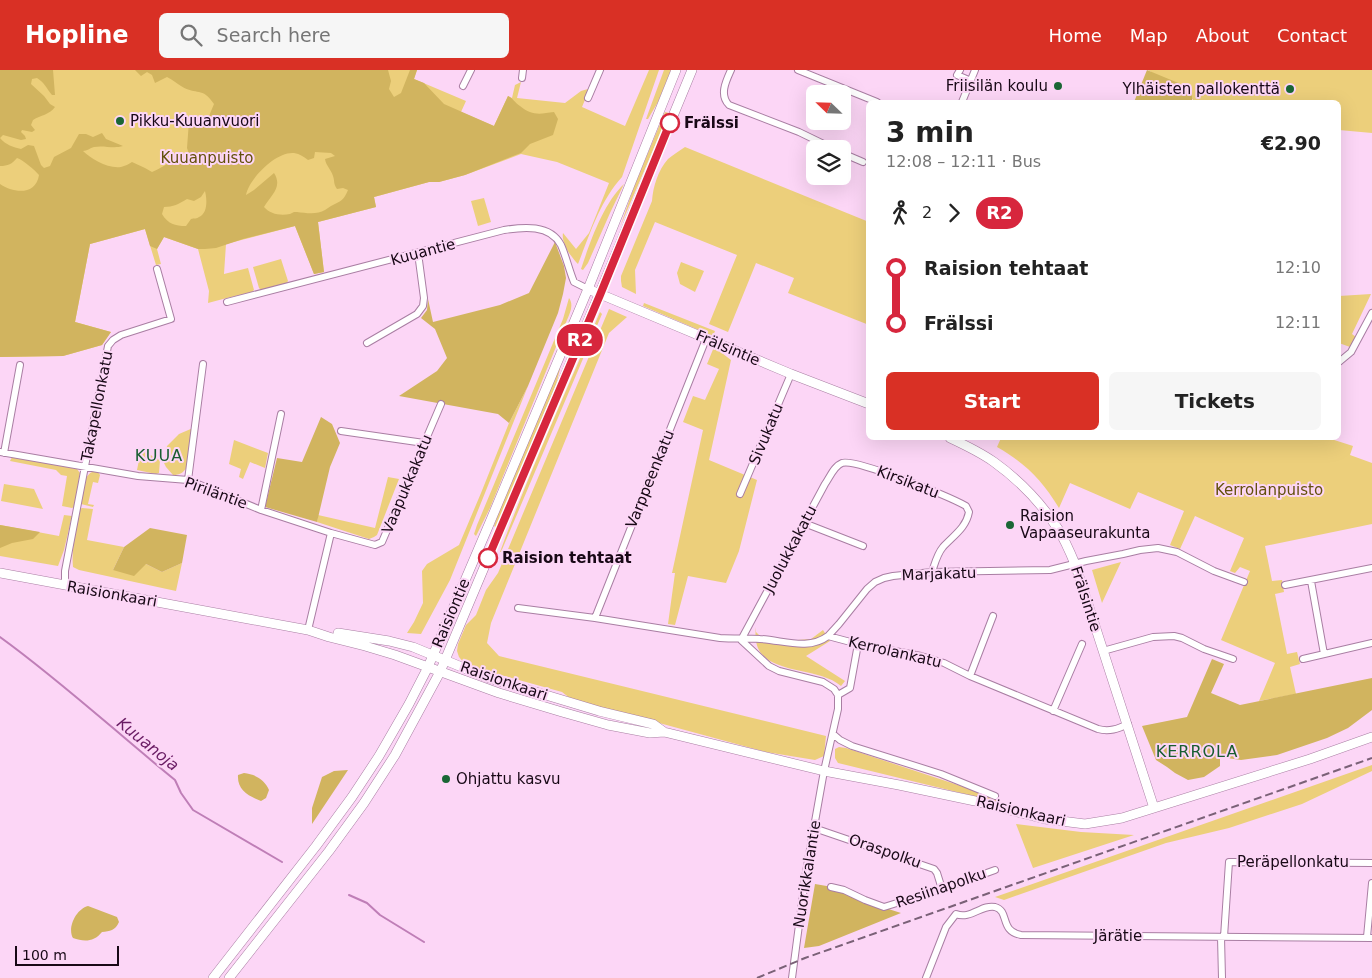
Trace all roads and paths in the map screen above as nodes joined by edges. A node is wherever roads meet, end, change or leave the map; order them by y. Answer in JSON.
{"nodes":[{"id":1,"x":471,"y":70,"type":"edge"},
{"id":2,"x":522,"y":70,"type":"edge"},
{"id":3,"x":600,"y":70,"type":"edge"},
{"id":4,"x":676,"y":70,"type":"edge"},
{"id":5,"x":692,"y":70,"type":"edge"},
{"id":6,"x":731,"y":70,"type":"edge"},
{"id":7,"x":798,"y":70,"type":"edge"},
{"id":8,"x":960,"y":70,"type":"edge"},
{"id":9,"x":975,"y":70,"type":"edge"},
{"id":10,"x":522,"y":78,"type":"dead end"},
{"id":11,"x":971,"y":81,"type":"junction"},
{"id":12,"x":463,"y":86,"type":"dead end"},
{"id":13,"x":588,"y":98,"type":"dead end"},
{"id":14,"x":872,"y":100,"type":"edge"},
{"id":15,"x":963,"y":100,"type":"edge"},
{"id":16,"x":815,"y":140,"type":"edge"},
{"id":17,"x":851,"y":156,"type":"edge"},
{"id":18,"x":863,"y":162,"type":"dead end"},
{"id":19,"x":418,"y":253,"type":"junction"},
{"id":20,"x":157,"y":269,"type":"dead end"},
{"id":21,"x":588,"y":289,"type":"junction"},
{"id":22,"x":600,"y":295,"type":"junction"},
{"id":23,"x":227,"y":302,"type":"dead end"},
{"id":24,"x":1372,"y":313,"type":"edge"},
{"id":25,"x":706,"y":339,"type":"junction"},
{"id":26,"x":367,"y":343,"type":"dead end"},
{"id":27,"x":1341,"y":360,"type":"edge"},
{"id":28,"x":203,"y":364,"type":"dead end"},
{"id":29,"x":20,"y":365,"type":"dead end"},
{"id":30,"x":791,"y":374,"type":"junction"},
{"id":31,"x":866,"y":403,"type":"edge"},
{"id":32,"x":441,"y":404,"type":"dead end"},
{"id":33,"x":281,"y":414,"type":"dead end"},
{"id":34,"x":341,"y":431,"type":"dead end"},
{"id":35,"x":954,"y":440,"type":"edge"},
{"id":36,"x":424,"y":442,"type":"junction"},
{"id":37,"x":2,"y":452,"type":"edge"},
{"id":38,"x":843,"y":462,"type":"joint"},
{"id":39,"x":85,"y":468,"type":"junction"},
{"id":40,"x":188,"y":480,"type":"junction"},
{"id":41,"x":740,"y":494,"type":"dead end"},
{"id":42,"x":262,"y":510,"type":"junction"},
{"id":43,"x":804,"y":523,"type":"junction"},
{"id":44,"x":331,"y":533,"type":"junction"},
{"id":45,"x":863,"y":546,"type":"dead end"},
{"id":46,"x":1076,"y":564,"type":"junction"},
{"id":47,"x":1372,"y":568,"type":"edge"},
{"id":48,"x":932,"y":572,"type":"junction"},
{"id":49,"x":0,"y":574,"type":"edge"},
{"id":50,"x":1311,"y":581,"type":"junction"},
{"id":51,"x":1244,"y":582,"type":"dead end"},
{"id":52,"x":65,"y":585,"type":"junction"},
{"id":53,"x":1285,"y":586,"type":"dead end"},
{"id":54,"x":518,"y":608,"type":"dead end"},
{"id":55,"x":994,"y":616,"type":"dead end"},
{"id":56,"x":595,"y":618,"type":"junction"},
{"id":57,"x":310,"y":630,"type":"junction"},
{"id":58,"x":828,"y":636,"type":"junction"},
{"id":59,"x":741,"y":640,"type":"junction"},
{"id":60,"x":1372,"y":643,"type":"edge"},
{"id":61,"x":858,"y":644,"type":"junction"},
{"id":62,"x":1082,"y":644,"type":"dead end"},
{"id":63,"x":1103,"y":651,"type":"junction"},
{"id":64,"x":1324,"y":654,"type":"junction"},
{"id":65,"x":433,"y":655,"type":"junction"},
{"id":66,"x":1233,"y":659,"type":"dead end"},
{"id":67,"x":1303,"y":659,"type":"dead end"},
{"id":68,"x":445,"y":661,"type":"junction"},
{"id":69,"x":428,"y":667,"type":"junction"},
{"id":70,"x":440,"y":672,"type":"junction"},
{"id":71,"x":970,"y":676,"type":"junction"},
{"id":72,"x":838,"y":695,"type":"junction"},
{"id":73,"x":1053,"y":711,"type":"junction"},
{"id":74,"x":1128,"y":724,"type":"junction"},
{"id":75,"x":664,"y":732,"type":"junction"},
{"id":76,"x":832,"y":734,"type":"junction"},
{"id":77,"x":1372,"y":737,"type":"edge"},
{"id":78,"x":824,"y":771,"type":"junction"},
{"id":79,"x":995,"y":796,"type":"dead end"},
{"id":80,"x":1154,"y":808,"type":"junction"},
{"id":81,"x":814,"y":828,"type":"junction"},
{"id":82,"x":1372,"y":863,"type":"edge"},
{"id":83,"x":995,"y":870,"type":"dead end"},
{"id":84,"x":1372,"y":883,"type":"edge"},
{"id":85,"x":831,"y":887,"type":"dead end"},
{"id":86,"x":942,"y":890,"type":"junction"},
{"id":87,"x":1222,"y":937,"type":"junction"},
{"id":88,"x":1370,"y":937,"type":"edge"},
{"id":89,"x":212,"y":978,"type":"edge"},
{"id":90,"x":229,"y":978,"type":"edge"},
{"id":91,"x":792,"y":978,"type":"edge"},
{"id":92,"x":926,"y":978,"type":"edge"},
{"id":93,"x":1222,"y":978,"type":"edge"}],
"edges":[{"from":1,"to":12,"type":"street"},
{"from":2,"to":10,"type":"street"},
{"from":3,"to":13,"type":"street"},
{"from":4,"to":21,"type":"main road","name":"Raisiontie"},
{"from":5,"to":22,"type":"main road","name":"Raisiontie"},
{"from":6,"to":16,"type":"street"},
{"from":7,"to":14,"type":"street"},
{"from":8,"to":11,"type":"street"},
{"from":9,"to":11,"type":"street"},
{"from":11,"to":15,"type":"street"},
{"from":17,"to":18,"type":"street"},
{"from":19,"to":21,"type":"street","name":"Kuuantie"},
{"from":19,"to":23,"type":"street","name":"Kuuantie"},
{"from":19,"to":26,"type":"street"},
{"from":20,"to":39,"type":"street","name":"Takapellonkatu"},
{"from":21,"to":22,"type":"main road","name":"Frälsintie"},
{"from":21,"to":65,"type":"main road","name":"Raisiontie"},
{"from":22,"to":25,"type":"main road","name":"Frälsintie"},
{"from":22,"to":68,"type":"main road","name":"Raisiontie"},
{"from":24,"to":27,"type":"street"},
{"from":25,"to":30,"type":"main road","name":"Frälsintie"},
{"from":25,"to":56,"type":"street","name":"Varppeenkatu"},
{"from":28,"to":40,"type":"street"},
{"from":29,"to":37,"type":"street"},
{"from":30,"to":31,"type":"main road","name":"Frälsintie"},
{"from":30,"to":41,"type":"street","name":"Sivukatu"},
{"from":32,"to":36,"type":"street","name":"Vaapukkakatu"},
{"from":33,"to":42,"type":"street"},
{"from":34,"to":36,"type":"street"},
{"from":35,"to":46,"type":"main road","name":"Frälsintie"},
{"from":36,"to":44,"type":"street","name":"Vaapukkakatu"},
{"from":37,"to":39,"type":"street","name":"Piriläntie"},
{"from":38,"to":43,"type":"street","name":"Juolukkakatu"},
{"from":38,"to":48,"type":"street","name":"Kirsikatu"},
{"from":39,"to":40,"type":"street","name":"Piriläntie"},
{"from":39,"to":52,"type":"street","name":"Takapellonkatu"},
{"from":40,"to":42,"type":"street","name":"Piriläntie"},
{"from":42,"to":44,"type":"street","name":"Piriläntie"},
{"from":43,"to":45,"type":"street"},
{"from":43,"to":59,"type":"street","name":"Juolukkakatu"},
{"from":44,"to":57,"type":"street"},
{"from":46,"to":48,"type":"street","name":"Marjakatu"},
{"from":46,"to":51,"type":"street","name":"Marjakatu"},
{"from":46,"to":63,"type":"main road","name":"Frälsintie"},
{"from":47,"to":50,"type":"street"},
{"from":48,"to":58,"type":"street","name":"Marjakatu"},
{"from":49,"to":52,"type":"main road","name":"Raisionkaari"},
{"from":50,"to":53,"type":"street"},
{"from":50,"to":64,"type":"street"},
{"from":52,"to":57,"type":"main road","name":"Raisionkaari"},
{"from":54,"to":56,"type":"street","name":"Kerrolankatu"},
{"from":55,"to":71,"type":"street"},
{"from":56,"to":59,"type":"street","name":"Kerrolankatu"},
{"from":57,"to":65,"type":"main road","name":"Raisionkaari"},
{"from":57,"to":69,"type":"main road","name":"Raisionkaari"},
{"from":58,"to":59,"type":"street","name":"Kerrolankatu"},
{"from":58,"to":61,"type":"street","name":"Kerrolankatu"},
{"from":59,"to":72,"type":"street"},
{"from":60,"to":64,"type":"street"},
{"from":61,"to":71,"type":"street","name":"Kerrolankatu"},
{"from":61,"to":72,"type":"street"},
{"from":62,"to":73,"type":"street"},
{"from":63,"to":66,"type":"street"},
{"from":63,"to":74,"type":"main road","name":"Frälsintie"},
{"from":64,"to":67,"type":"street"},
{"from":65,"to":68,"type":"main road","name":"Raisionkaari"},
{"from":65,"to":69,"type":"main road","name":"Raisiontie"},
{"from":68,"to":70,"type":"main road","name":"Raisiontie"},
{"from":68,"to":75,"type":"main road","name":"Raisionkaari"},
{"from":69,"to":70,"type":"main road","name":"Raisionkaari"},
{"from":69,"to":89,"type":"main road","name":"Raisiontie"},
{"from":70,"to":75,"type":"main road","name":"Raisionkaari"},
{"from":70,"to":90,"type":"main road","name":"Raisiontie"},
{"from":71,"to":73,"type":"street","name":"Kerrolankatu"},
{"from":72,"to":76,"type":"street"},
{"from":73,"to":74,"type":"street","name":"Kerrolankatu"},
{"from":74,"to":80,"type":"main road","name":"Frälsintie"},
{"from":75,"to":78,"type":"main road","name":"Raisionkaari"},
{"from":76,"to":78,"type":"street"},
{"from":76,"to":79,"type":"street"},
{"from":77,"to":80,"type":"main road","name":"Raisionkaari"},
{"from":78,"to":80,"type":"main road","name":"Raisionkaari"},
{"from":78,"to":81,"type":"street","name":"Nuorikkalantie"},
{"from":81,"to":86,"type":"street","name":"Oraspolku"},
{"from":81,"to":91,"type":"street","name":"Nuorikkalantie"},
{"from":82,"to":87,"type":"street","name":"Peräpellonkatu"},
{"from":83,"to":86,"type":"street","name":"Resiinapolku"},
{"from":84,"to":88,"type":"street"},
{"from":85,"to":86,"type":"street","name":"Resiinapolku"},
{"from":87,"to":88,"type":"street","name":"Järätie"},
{"from":87,"to":92,"type":"street","name":"Järätie"},
{"from":87,"to":93,"type":"street"}]}
